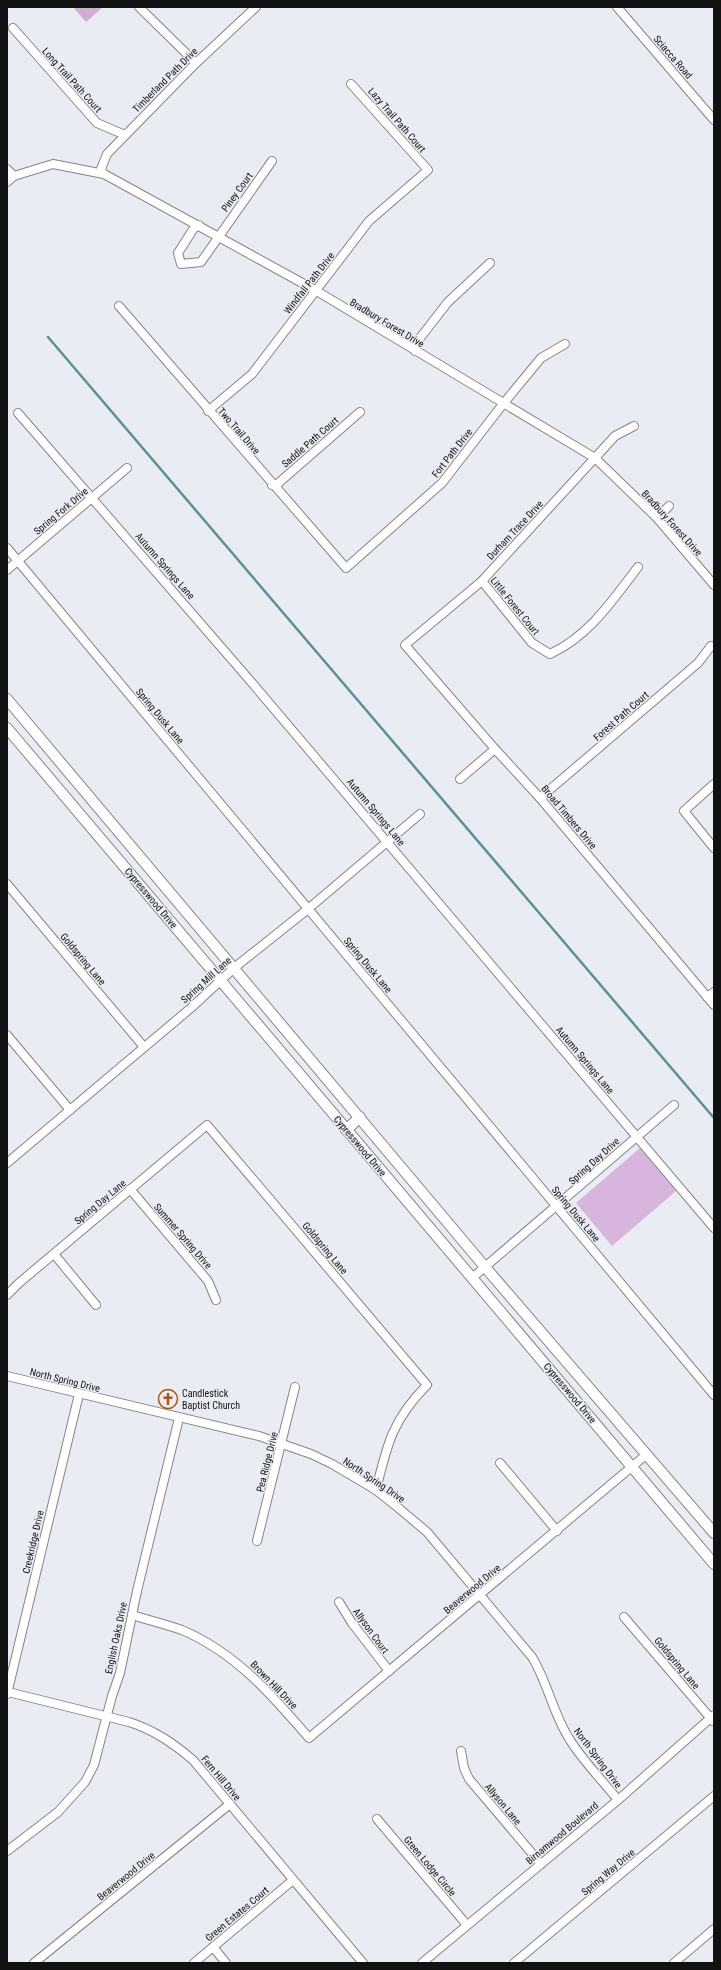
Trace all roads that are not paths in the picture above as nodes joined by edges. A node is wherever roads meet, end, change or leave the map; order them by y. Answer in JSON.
{"nodes":[{"id":1,"x":140,"y":7,"type":"edge"},
{"id":2,"x":256,"y":7,"type":"edge"},
{"id":3,"x":617,"y":7,"type":"edge"},
{"id":4,"x":13,"y":28,"type":"dead end"},
{"id":5,"x":196,"y":63,"type":"junction"},
{"id":6,"x":351,"y":84,"type":"dead end"},
{"id":7,"x":714,"y":120,"type":"edge"},
{"id":8,"x":125,"y":135,"type":"junction"},
{"id":9,"x":272,"y":161,"type":"dead end"},
{"id":10,"x":7,"y":169,"type":"edge"},
{"id":11,"x":428,"y":170,"type":"joint"},
{"id":12,"x":104,"y":174,"type":"junction"},
{"id":13,"x":14,"y":176,"type":"junction"},
{"id":14,"x":7,"y":182,"type":"edge"},
{"id":15,"x":199,"y":225,"type":"junction"},
{"id":16,"x":218,"y":236,"type":"junction"},
{"id":17,"x":490,"y":263,"type":"dead end"},
{"id":18,"x":315,"y":290,"type":"junction"},
{"id":19,"x":119,"y":306,"type":"dead end"},
{"id":20,"x":565,"y":344,"type":"dead end"},
{"id":21,"x":415,"y":351,"type":"junction"},
{"id":22,"x":503,"y":404,"type":"junction"},
{"id":23,"x":208,"y":410,"type":"junction"},
{"id":24,"x":360,"y":412,"type":"dead end"},
{"id":25,"x":18,"y":413,"type":"dead end"},
{"id":26,"x":634,"y":426,"type":"dead end"},
{"id":27,"x":595,"y":458,"type":"junction"},
{"id":28,"x":127,"y":468,"type":"dead end"},
{"id":29,"x":272,"y":484,"type":"junction"},
{"id":30,"x":93,"y":497,"type":"junction"},
{"id":31,"x":669,"y":506,"type":"dead end"},
{"id":32,"x":656,"y":518,"type":"junction"},
{"id":33,"x":7,"y":548,"type":"edge"},
{"id":34,"x":18,"y":561,"type":"junction"},
{"id":35,"x":638,"y":567,"type":"dead end"},
{"id":36,"x":346,"y":568,"type":"joint"},
{"id":37,"x":7,"y":570,"type":"edge"},
{"id":38,"x":482,"y":580,"type":"junction"},
{"id":39,"x":714,"y":585,"type":"edge"},
{"id":40,"x":405,"y":644,"type":"joint"},
{"id":41,"x":711,"y":646,"type":"dead end"},
{"id":42,"x":7,"y":699,"type":"edge"},
{"id":43,"x":7,"y":728,"type":"edge"},
{"id":44,"x":495,"y":749,"type":"junction"},
{"id":45,"x":460,"y":779,"type":"dead end"},
{"id":46,"x":714,"y":784,"type":"edge"},
{"id":47,"x":84,"y":791,"type":"junction"},
{"id":48,"x":540,"y":798,"type":"junction"},
{"id":49,"x":70,"y":802,"type":"junction"},
{"id":50,"x":420,"y":814,"type":"dead end"},
{"id":51,"x":388,"y":842,"type":"junction"},
{"id":52,"x":714,"y":848,"type":"edge"},
{"id":53,"x":7,"y":884,"type":"edge"},
{"id":54,"x":308,"y":909,"type":"junction"},
{"id":55,"x":234,"y":968,"type":"junction"},
{"id":56,"x":220,"y":980,"type":"junction"},
{"id":57,"x":714,"y":992,"type":"edge"},
{"id":58,"x":707,"y":997,"type":"junction"},
{"id":59,"x":714,"y":1005,"type":"edge"},
{"id":60,"x":7,"y":1035,"type":"edge"},
{"id":61,"x":144,"y":1047,"type":"junction"},
{"id":62,"x":674,"y":1105,"type":"dead end"},
{"id":63,"x":70,"y":1110,"type":"junction"},
{"id":64,"x":360,"y":1117,"type":"junction"},
{"id":65,"x":206,"y":1125,"type":"joint"},
{"id":66,"x":346,"y":1130,"type":"junction"},
{"id":67,"x":638,"y":1136,"type":"junction"},
{"id":68,"x":7,"y":1163,"type":"edge"},
{"id":69,"x":130,"y":1189,"type":"junction"},
{"id":70,"x":557,"y":1207,"type":"junction"},
{"id":71,"x":714,"y":1228,"type":"edge"},
{"id":72,"x":54,"y":1254,"type":"junction"},
{"id":73,"x":485,"y":1267,"type":"junction"},
{"id":74,"x":472,"y":1278,"type":"junction"},
{"id":75,"x":7,"y":1295,"type":"edge"},
{"id":76,"x":216,"y":1300,"type":"dead end"},
{"id":77,"x":96,"y":1305,"type":"dead end"},
{"id":78,"x":7,"y":1376,"type":"edge"},
{"id":79,"x":295,"y":1387,"type":"dead end"},
{"id":80,"x":79,"y":1394,"type":"junction"},
{"id":81,"x":714,"y":1395,"type":"edge"},
{"id":82,"x":179,"y":1418,"type":"junction"},
{"id":83,"x":282,"y":1443,"type":"junction"},
{"id":84,"x":646,"y":1454,"type":"junction"},
{"id":85,"x":500,"y":1462,"type":"dead end"},
{"id":86,"x":632,"y":1466,"type":"junction"},
{"id":87,"x":376,"y":1490,"type":"junction"},
{"id":88,"x":557,"y":1530,"type":"junction"},
{"id":89,"x":714,"y":1533,"type":"edge"},
{"id":90,"x":257,"y":1541,"type":"dead end"},
{"id":91,"x":714,"y":1564,"type":"edge"},
{"id":92,"x":481,"y":1594,"type":"junction"},
{"id":93,"x":339,"y":1602,"type":"dead end"},
{"id":94,"x":132,"y":1615,"type":"junction"},
{"id":95,"x":624,"y":1616,"type":"dead end"},
{"id":96,"x":389,"y":1671,"type":"junction"},
{"id":97,"x":7,"y":1693,"type":"edge"},
{"id":98,"x":108,"y":1716,"type":"junction"},
{"id":99,"x":713,"y":1718,"type":"edge"},
{"id":100,"x":309,"y":1738,"type":"joint"},
{"id":101,"x":461,"y":1751,"type":"dead end"},
{"id":102,"x":714,"y":1796,"type":"edge"},
{"id":103,"x":618,"y":1800,"type":"junction"},
{"id":104,"x":230,"y":1804,"type":"junction"},
{"id":105,"x":377,"y":1819,"type":"dead end"},
{"id":106,"x":7,"y":1851,"type":"edge"},
{"id":107,"x":541,"y":1864,"type":"junction"},
{"id":108,"x":293,"y":1880,"type":"junction"},
{"id":109,"x":467,"y":1925,"type":"junction"},
{"id":110,"x":714,"y":1930,"type":"edge"},
{"id":111,"x":213,"y":1947,"type":"junction"},
{"id":112,"x":34,"y":1963,"type":"edge"},
{"id":113,"x":194,"y":1963,"type":"edge"},
{"id":114,"x":226,"y":1963,"type":"edge"},
{"id":115,"x":363,"y":1963,"type":"edge"},
{"id":116,"x":422,"y":1963,"type":"edge"},
{"id":117,"x":514,"y":1963,"type":"edge"},
{"id":118,"x":674,"y":1963,"type":"edge"}],
"edges":[{"from":1,"to":5,"type":"street"},
{"from":2,"to":5,"type":"street","name":"Timberland Path Drive"},
{"from":3,"to":7,"type":"street","name":"Sciacca Road"},
{"from":4,"to":8,"type":"street","name":"Long Trail Path Court"},
{"from":5,"to":8,"type":"street","name":"Timberland Path Drive"},
{"from":6,"to":11,"type":"street","name":"Lazy Trail Path Court"},
{"from":8,"to":12,"type":"street","name":"Timberland Path Drive"},
{"from":9,"to":16,"type":"street","name":"Piney Court"},
{"from":10,"to":13,"type":"street"},
{"from":11,"to":18,"type":"street","name":"Windfall Path Drive"},
{"from":12,"to":13,"type":"street","name":"Bradbury Forest Drive"},
{"from":12,"to":15,"type":"street","name":"Bradbury Forest Drive"},
{"from":13,"to":14,"type":"street","name":"Bradbury Forest Drive"},
{"from":15,"to":16,"type":"street","name":"Bradbury Forest Drive"},
{"from":15,"to":16,"type":"street","name":"Piney Court"},
{"from":16,"to":18,"type":"street","name":"Bradbury Forest Drive"},
{"from":17,"to":21,"type":"street"},
{"from":18,"to":21,"type":"street","name":"Bradbury Forest Drive"},
{"from":18,"to":23,"type":"street","name":"Windfall Path Drive"},
{"from":19,"to":23,"type":"street","name":"Two Trail Drive"},
{"from":20,"to":22,"type":"street","name":"Fort Path Drive"},
{"from":21,"to":22,"type":"street","name":"Bradbury Forest Drive"},
{"from":22,"to":27,"type":"street","name":"Bradbury Forest Drive"},
{"from":22,"to":36,"type":"street","name":"Fort Path Drive"},
{"from":23,"to":29,"type":"street","name":"Two Trail Drive"},
{"from":24,"to":29,"type":"street","name":"Saddle Path Court"},
{"from":25,"to":30,"type":"street","name":"Autumn Springs Lane"},
{"from":26,"to":27,"type":"street","name":"Durham Trace Drive"},
{"from":27,"to":32,"type":"street","name":"Bradbury Forest Drive"},
{"from":27,"to":38,"type":"street","name":"Durham Trace Drive"},
{"from":28,"to":30,"type":"street","name":"Spring Fork Drive"},
{"from":29,"to":36,"type":"street","name":"Two Trail Drive"},
{"from":30,"to":34,"type":"street","name":"Spring Fork Drive"},
{"from":30,"to":51,"type":"street","name":"Autumn Springs Lane"},
{"from":31,"to":32,"type":"street"},
{"from":32,"to":39,"type":"street","name":"Bradbury Forest Drive"},
{"from":33,"to":34,"type":"street","name":"Spring Dusk Lane"},
{"from":34,"to":37,"type":"street","name":"Spring Fork Drive"},
{"from":34,"to":54,"type":"street","name":"Spring Dusk Lane"},
{"from":35,"to":38,"type":"street","name":"Little Forest Court"},
{"from":38,"to":40,"type":"street","name":"Durham Trace Drive"},
{"from":40,"to":44,"type":"street","name":"Broad Timbers Drive"},
{"from":41,"to":48,"type":"street","name":"Forest Path Court"},
{"from":42,"to":47,"type":"main road","name":"Cypresswood Drive"},
{"from":43,"to":49,"type":"main road","name":"Cypresswood Drive"},
{"from":44,"to":45,"type":"street"},
{"from":44,"to":48,"type":"street","name":"Broad Timbers Drive"},
{"from":46,"to":52,"type":"street"},
{"from":47,"to":49,"type":"main road"},
{"from":47,"to":55,"type":"main road","name":"Cypresswood Drive"},
{"from":48,"to":58,"type":"street","name":"Broad Timbers Drive"},
{"from":49,"to":56,"type":"main road","name":"Cypresswood Drive"},
{"from":50,"to":51,"type":"street","name":"Spring Mill Lane"},
{"from":51,"to":54,"type":"street","name":"Spring Mill Lane"},
{"from":51,"to":67,"type":"street","name":"Autumn Springs Lane"},
{"from":53,"to":61,"type":"street","name":"Goldspring Lane"},
{"from":54,"to":55,"type":"street","name":"Spring Mill Lane"},
{"from":54,"to":70,"type":"street","name":"Spring Dusk Lane"},
{"from":55,"to":56,"type":"street","name":"Spring Mill Lane"},
{"from":55,"to":64,"type":"main road","name":"Cypresswood Drive"},
{"from":56,"to":61,"type":"street","name":"Spring Mill Lane"},
{"from":56,"to":66,"type":"main road","name":"Cypresswood Drive"},
{"from":57,"to":58,"type":"street"},
{"from":58,"to":59,"type":"street","name":"Broad Timbers Drive"},
{"from":60,"to":63,"type":"street"},
{"from":61,"to":63,"type":"street","name":"Spring Mill Lane"},
{"from":62,"to":67,"type":"street","name":"Spring Day Drive"},
{"from":63,"to":68,"type":"street","name":"Spring Mill Lane"},
{"from":64,"to":66,"type":"main road"},
{"from":64,"to":73,"type":"main road","name":"Cypresswood Drive"},
{"from":65,"to":69,"type":"street","name":"Spring Day Lane"},
{"from":65,"to":87,"type":"street","name":"Goldspring Lane"},
{"from":66,"to":74,"type":"main road","name":"Cypresswood Drive"},
{"from":67,"to":70,"type":"street","name":"Spring Day Drive"},
{"from":67,"to":71,"type":"street","name":"Autumn Springs Lane"},
{"from":69,"to":72,"type":"street","name":"Spring Day Lane"},
{"from":69,"to":76,"type":"street","name":"Summer Spring Drive"},
{"from":70,"to":73,"type":"street","name":"Spring Day Drive"},
{"from":70,"to":81,"type":"street","name":"Spring Dusk Lane"},
{"from":72,"to":75,"type":"street","name":"Spring Day Lane"},
{"from":72,"to":77,"type":"street"},
{"from":73,"to":74,"type":"street","name":"Spring Day Drive"},
{"from":73,"to":84,"type":"main road","name":"Cypresswood Drive"},
{"from":74,"to":86,"type":"main road","name":"Cypresswood Drive"},
{"from":78,"to":80,"type":"street","name":"North Spring Drive"},
{"from":79,"to":83,"type":"street","name":"Pea Ridge Drive"},
{"from":80,"to":82,"type":"street","name":"North Spring Drive"},
{"from":80,"to":97,"type":"street","name":"Creekridge Drive"},
{"from":82,"to":83,"type":"street","name":"North Spring Drive"},
{"from":82,"to":94,"type":"street","name":"English Oaks Drive"},
{"from":83,"to":87,"type":"street","name":"North Spring Drive"},
{"from":83,"to":90,"type":"street","name":"Pea Ridge Drive"},
{"from":84,"to":86,"type":"street","name":"Beaverwood Drive"},
{"from":84,"to":89,"type":"main road","name":"Cypresswood Drive"},
{"from":85,"to":88,"type":"street"},
{"from":86,"to":88,"type":"street","name":"Beaverwood Drive"},
{"from":86,"to":91,"type":"main road","name":"Cypresswood Drive"},
{"from":87,"to":92,"type":"street","name":"North Spring Drive"},
{"from":88,"to":92,"type":"street","name":"Beaverwood Drive"},
{"from":92,"to":96,"type":"street","name":"Beaverwood Drive"},
{"from":92,"to":103,"type":"street","name":"North Spring Drive"},
{"from":93,"to":96,"type":"street","name":"Allyson Court"},
{"from":94,"to":98,"type":"street","name":"English Oaks Drive"},
{"from":94,"to":100,"type":"street","name":"Brown Hill Drive"},
{"from":95,"to":99,"type":"street","name":"Goldspring Lane"},
{"from":96,"to":100,"type":"street","name":"Beaverwood Drive"},
{"from":97,"to":98,"type":"street","name":"Fern Hill Drive"},
{"from":98,"to":104,"type":"street","name":"Fern Hill Drive"},
{"from":98,"to":106,"type":"street","name":"English Oaks Drive"},
{"from":99,"to":103,"type":"street","name":"Birnamwood Boulevard"},
{"from":101,"to":107,"type":"street","name":"Allyson Lane"},
{"from":102,"to":117,"type":"street","name":"Spring Way Drive"},
{"from":103,"to":107,"type":"street","name":"Birnamwood Boulevard"},
{"from":104,"to":108,"type":"street","name":"Fern Hill Drive"},
{"from":104,"to":112,"type":"street","name":"Beaverwood Drive"},
{"from":105,"to":109,"type":"street","name":"Green Lodge Circle"},
{"from":107,"to":109,"type":"street","name":"Birnamwood Boulevard"},
{"from":108,"to":111,"type":"street","name":"Green Estates Court"},
{"from":108,"to":115,"type":"street","name":"Fern Hill Drive"},
{"from":109,"to":116,"type":"street","name":"Birnamwood Boulevard"},
{"from":110,"to":118,"type":"street"},
{"from":111,"to":113,"type":"street","name":"Green Estates Court"},
{"from":111,"to":114,"type":"street"}]}
